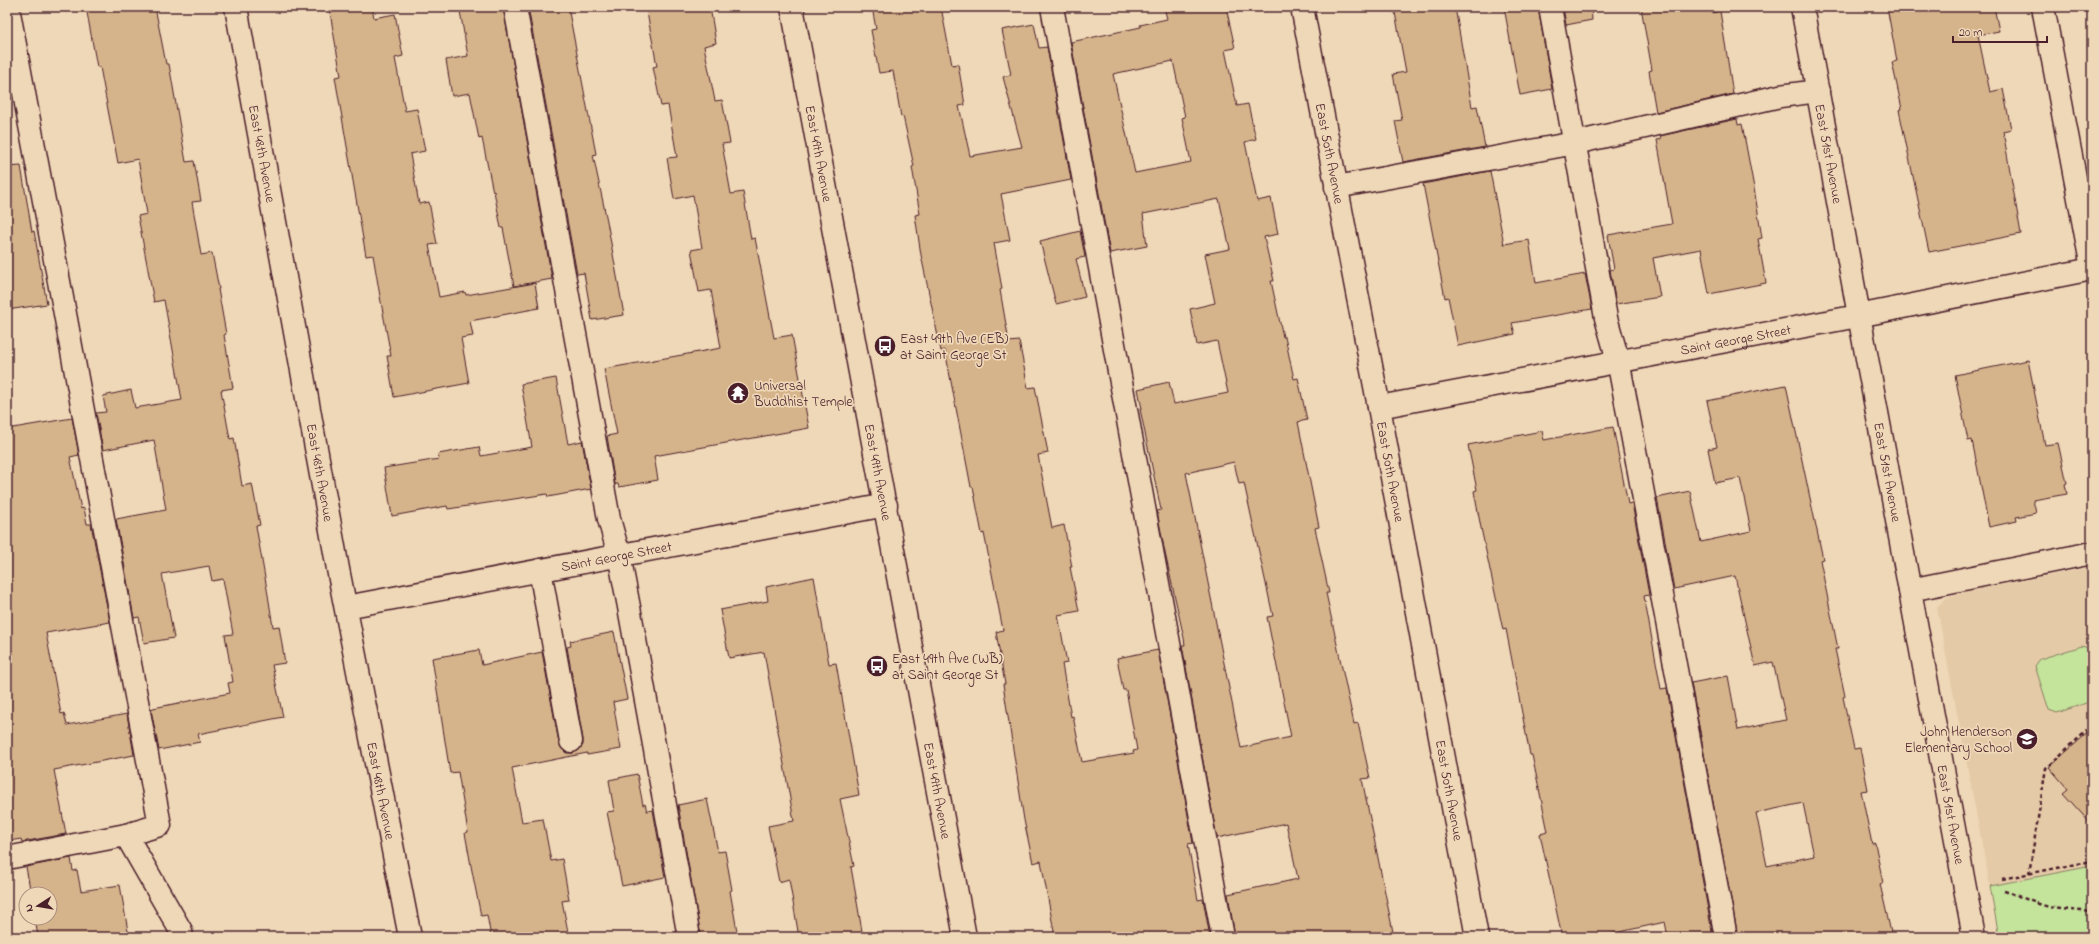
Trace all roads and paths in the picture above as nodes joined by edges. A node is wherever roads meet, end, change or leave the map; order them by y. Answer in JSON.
{"nodes":[{"id":1,"x":8,"y":7,"type":"edge"},
{"id":2,"x":236,"y":7,"type":"edge"},
{"id":3,"x":515,"y":7,"type":"edge"},
{"id":4,"x":792,"y":7,"type":"edge"},
{"id":5,"x":1052,"y":7,"type":"edge"},
{"id":6,"x":1302,"y":7,"type":"edge"},
{"id":7,"x":1550,"y":7,"type":"edge"},
{"id":8,"x":1802,"y":7,"type":"edge"},
{"id":9,"x":2043,"y":7,"type":"edge"},
{"id":10,"x":1818,"y":92,"type":"junction"},
{"id":11,"x":1575,"y":143,"type":"junction"},
{"id":12,"x":1336,"y":186,"type":"junction"},
{"id":13,"x":2092,"y":269,"type":"edge"},
{"id":14,"x":1858,"y":316,"type":"junction"},
{"id":15,"x":1618,"y":360,"type":"junction"},
{"id":16,"x":1379,"y":407,"type":"junction"},
{"id":17,"x":886,"y":505,"type":"junction"},
{"id":18,"x":2092,"y":553,"type":"edge"},
{"id":19,"x":619,"y":554,"type":"junction"},
{"id":20,"x":540,"y":570,"type":"junction"},
{"id":21,"x":1910,"y":590,"type":"junction"},
{"id":22,"x":346,"y":607,"type":"junction"},
{"id":23,"x":2092,"y":726,"type":"edge"},
{"id":24,"x":571,"y":741,"type":"dead end"},
{"id":25,"x":126,"y":834,"type":"junction"},
{"id":26,"x":7,"y":858,"type":"edge"},
{"id":27,"x":2092,"y":861,"type":"edge"},
{"id":28,"x":2029,"y":874,"type":"junction"},
{"id":29,"x":2002,"y":879,"type":"dead end"},
{"id":30,"x":2004,"y":891,"type":"dead end"},
{"id":31,"x":2092,"y":912,"type":"edge"},
{"id":32,"x":182,"y":937,"type":"edge"},
{"id":33,"x":410,"y":937,"type":"edge"},
{"id":34,"x":689,"y":937,"type":"edge"},
{"id":35,"x":965,"y":937,"type":"edge"},
{"id":36,"x":1224,"y":937,"type":"edge"},
{"id":37,"x":1477,"y":937,"type":"edge"},
{"id":38,"x":1726,"y":937,"type":"edge"},
{"id":39,"x":1974,"y":937,"type":"edge"}],
"edges":[{"from":1,"to":25,"type":"street"},
{"from":2,"to":22,"type":"street","name":"East 48th Avenue"},
{"from":3,"to":19,"type":"street"},
{"from":4,"to":17,"type":"street","name":"East 49th Avenue"},
{"from":5,"to":36,"type":"street"},
{"from":6,"to":12,"type":"street","name":"East 50th Avenue"},
{"from":7,"to":11,"type":"street"},
{"from":8,"to":10,"type":"street","name":"East 51st Avenue"},
{"from":9,"to":13,"type":"street"},
{"from":10,"to":11,"type":"street"},
{"from":10,"to":14,"type":"street","name":"East 51st Avenue"},
{"from":11,"to":12,"type":"street"},
{"from":11,"to":15,"type":"street"},
{"from":12,"to":16,"type":"street","name":"East 50th Avenue"},
{"from":13,"to":14,"type":"street","name":"Saint George Street"},
{"from":14,"to":15,"type":"street","name":"Saint George Street"},
{"from":14,"to":21,"type":"street","name":"East 51st Avenue"},
{"from":15,"to":16,"type":"street","name":"Saint George Street"},
{"from":15,"to":38,"type":"street"},
{"from":16,"to":37,"type":"street","name":"East 50th Avenue"},
{"from":17,"to":19,"type":"street","name":"Saint George Street"},
{"from":17,"to":35,"type":"street","name":"East 49th Avenue"},
{"from":18,"to":21,"type":"street"},
{"from":19,"to":20,"type":"street","name":"Saint George Street"},
{"from":19,"to":34,"type":"street"},
{"from":20,"to":22,"type":"street","name":"Saint George Street"},
{"from":20,"to":24,"type":"street"},
{"from":21,"to":39,"type":"street","name":"East 51st Avenue"},
{"from":22,"to":33,"type":"street","name":"East 48th Avenue"},
{"from":23,"to":28,"type":"path"},
{"from":25,"to":26,"type":"street"},
{"from":25,"to":32,"type":"street"},
{"from":27,"to":28,"type":"path"},
{"from":28,"to":29,"type":"path"},
{"from":30,"to":31,"type":"path"}]}
